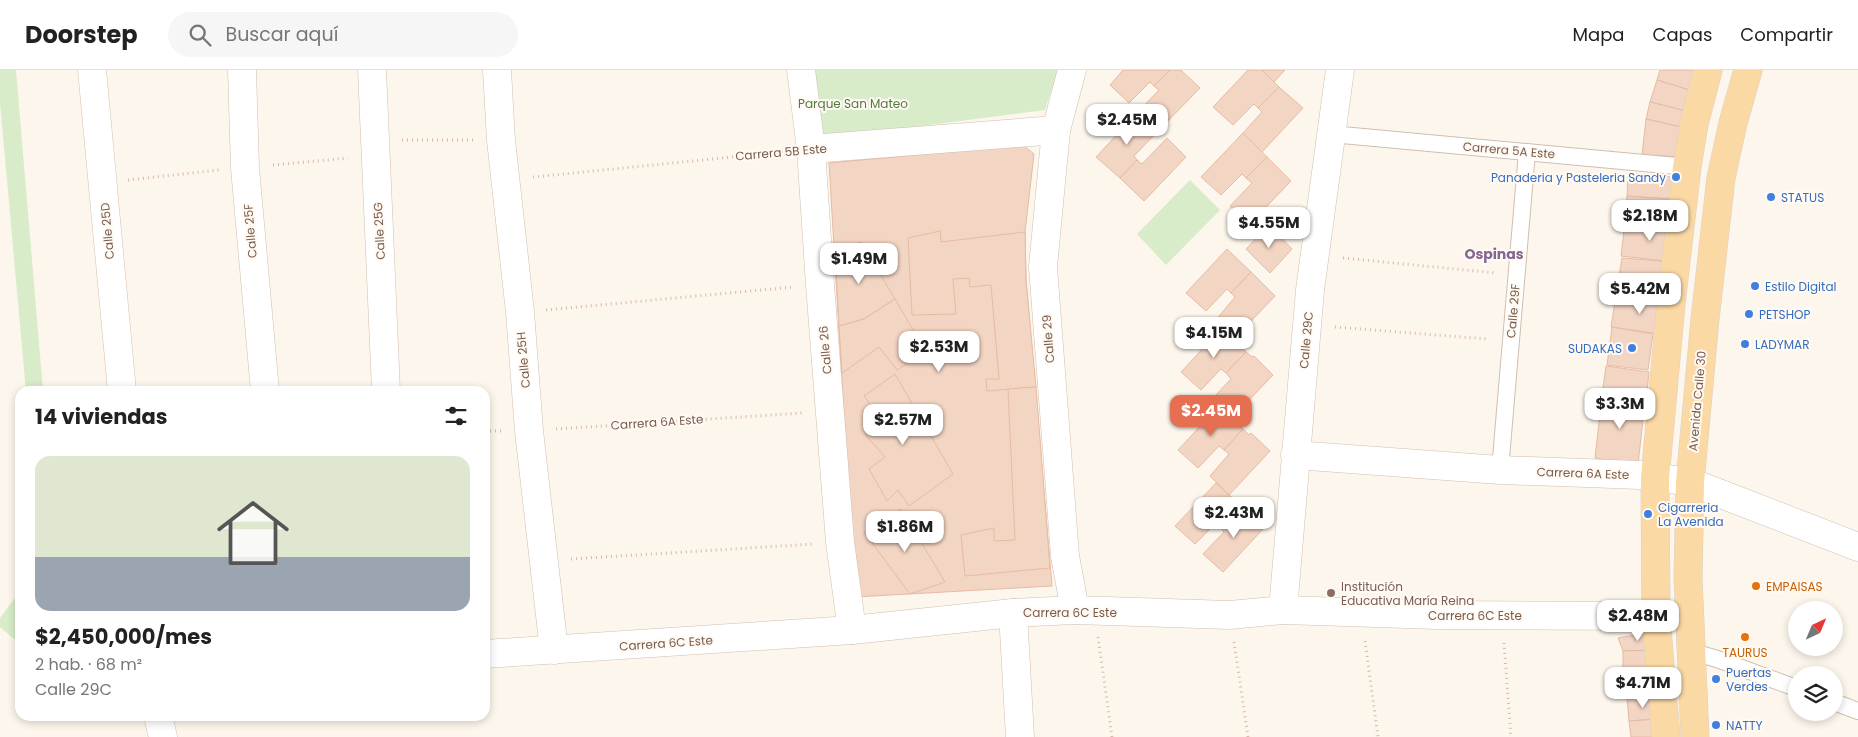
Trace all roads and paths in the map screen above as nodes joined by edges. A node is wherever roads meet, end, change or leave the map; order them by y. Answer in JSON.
{"nodes":[{"id":1,"x":92,"y":70,"type":"edge"},
{"id":2,"x":242,"y":70,"type":"edge"},
{"id":3,"x":372,"y":70,"type":"edge"},
{"id":4,"x":497,"y":70,"type":"edge"},
{"id":5,"x":801,"y":70,"type":"edge"},
{"id":6,"x":1072,"y":70,"type":"edge"},
{"id":7,"x":1340,"y":70,"type":"edge"},
{"id":8,"x":1708,"y":70,"type":"edge"},
{"id":9,"x":1748,"y":70,"type":"edge"},
{"id":10,"x":1056,"y":130,"type":"junction"},
{"id":11,"x":1331,"y":134,"type":"junction"},
{"id":12,"x":501,"y":140,"type":"junction"},
{"id":13,"x":811,"y":149,"type":"junction"},
{"id":14,"x":1527,"y":152,"type":"junction"},
{"id":15,"x":375,"y":155,"type":"junction"},
{"id":16,"x":1687,"y":167,"type":"junction"},
{"id":17,"x":245,"y":168,"type":"junction"},
{"id":18,"x":506,"y":180,"type":"junction"},
{"id":19,"x":102,"y":182,"type":"junction"},
{"id":20,"x":1315,"y":256,"type":"junction"},
{"id":21,"x":1516,"y":275,"type":"junction"},
{"id":22,"x":820,"y":285,"type":"junction"},
{"id":23,"x":520,"y":312,"type":"junction"},
{"id":24,"x":1307,"y":325,"type":"junction"},
{"id":25,"x":1510,"y":340,"type":"junction"},
{"id":26,"x":122,"y":386,"type":"edge"},
{"id":27,"x":265,"y":386,"type":"edge"},
{"id":28,"x":386,"y":386,"type":"edge"},
{"id":29,"x":830,"y":411,"type":"junction"},
{"id":30,"x":490,"y":431,"type":"edge"},
{"id":31,"x":529,"y":431,"type":"junction"},
{"id":32,"x":1295,"y":455,"type":"junction"},
{"id":33,"x":1500,"y":470,"type":"junction"},
{"id":34,"x":1655,"y":478,"type":"junction"},
{"id":35,"x":1690,"y":482,"type":"junction"},
{"id":36,"x":840,"y":542,"type":"junction"},
{"id":37,"x":1858,"y":547,"type":"edge"},
{"id":38,"x":542,"y":561,"type":"junction"},
{"id":39,"x":1284,"y":610,"type":"junction"},
{"id":40,"x":1085,"y":611,"type":"junction"},
{"id":41,"x":1012,"y":613,"type":"junction"},
{"id":42,"x":1230,"y":614,"type":"junction"},
{"id":43,"x":1361,"y":614,"type":"junction"},
{"id":44,"x":1502,"y":615,"type":"junction"},
{"id":45,"x":1656,"y":616,"type":"junction"},
{"id":46,"x":852,"y":630,"type":"junction"},
{"id":47,"x":554,"y":650,"type":"junction"},
{"id":48,"x":1690,"y":651,"type":"junction"},
{"id":49,"x":490,"y":654,"type":"edge"},
{"id":50,"x":1788,"y":685,"type":"edge"},
{"id":51,"x":1843,"y":705,"type":"edge"},
{"id":52,"x":1858,"y":711,"type":"edge"},
{"id":53,"x":159,"y":721,"type":"edge"},
{"id":54,"x":163,"y":737,"type":"edge"},
{"id":55,"x":1020,"y":737,"type":"edge"},
{"id":56,"x":1112,"y":737,"type":"edge"},
{"id":57,"x":1248,"y":737,"type":"edge"},
{"id":58,"x":1378,"y":737,"type":"edge"},
{"id":59,"x":1511,"y":737,"type":"edge"},
{"id":60,"x":1666,"y":737,"type":"edge"},
{"id":61,"x":1694,"y":737,"type":"edge"}],
"edges":[{"from":1,"to":19,"type":"street","name":"Calle 25D"},
{"from":2,"to":17,"type":"street","name":"Calle 25F"},
{"from":3,"to":15,"type":"street","name":"Calle 25G"},
{"from":4,"to":12,"type":"street","name":"Calle 25H"},
{"from":5,"to":13,"type":"street","name":"Calle 26"},
{"from":6,"to":10,"type":"street","name":"Calle 29"},
{"from":7,"to":11,"type":"street","name":"Calle 29C"},
{"from":8,"to":16,"type":"main road"},
{"from":9,"to":35,"type":"main road","name":"Avenida Calle 30"},
{"from":10,"to":13,"type":"street","name":"Carrera 5B Este"},
{"from":10,"to":40,"type":"street","name":"Calle 29"},
{"from":11,"to":14,"type":"lane","name":"Carrera 5A Este"},
{"from":11,"to":20,"type":"street","name":"Calle 29C"},
{"from":12,"to":15,"type":"path"},
{"from":12,"to":18,"type":"street","name":"Calle 25H"},
{"from":13,"to":18,"type":"path","name":"Carrera 5B Este"},
{"from":13,"to":22,"type":"street","name":"Calle 26"},
{"from":14,"to":16,"type":"lane","name":"Carrera 5A Este"},
{"from":14,"to":21,"type":"lane","name":"Calle 29F"},
{"from":15,"to":17,"type":"path"},
{"from":15,"to":28,"type":"street","name":"Calle 25G"},
{"from":16,"to":34,"type":"main road"},
{"from":17,"to":19,"type":"path"},
{"from":17,"to":27,"type":"street","name":"Calle 25F"},
{"from":18,"to":23,"type":"street","name":"Calle 25H"},
{"from":19,"to":26,"type":"street","name":"Calle 25D"},
{"from":20,"to":21,"type":"path"},
{"from":20,"to":24,"type":"street","name":"Calle 29C"},
{"from":21,"to":25,"type":"lane","name":"Calle 29F"},
{"from":22,"to":23,"type":"path"},
{"from":22,"to":29,"type":"street","name":"Calle 26"},
{"from":23,"to":31,"type":"street","name":"Calle 25H"},
{"from":24,"to":25,"type":"path"},
{"from":24,"to":32,"type":"street","name":"Calle 29C"},
{"from":25,"to":33,"type":"lane","name":"Calle 29F"},
{"from":29,"to":31,"type":"path","name":"Carrera 6A Este"},
{"from":29,"to":36,"type":"street","name":"Calle 26"},
{"from":30,"to":31,"type":"path","name":"Carrera 6A Este"},
{"from":31,"to":38,"type":"street","name":"Calle 25H"},
{"from":32,"to":33,"type":"street","name":"Carrera 6A Este"},
{"from":32,"to":39,"type":"street","name":"Calle 29C"},
{"from":33,"to":34,"type":"street","name":"Carrera 6A Este"},
{"from":34,"to":35,"type":"street","name":"Carrera 6A Este"},
{"from":34,"to":45,"type":"main road"},
{"from":35,"to":37,"type":"street","name":"Carrera 6A Este"},
{"from":35,"to":48,"type":"main road","name":"Avenida Calle 30"},
{"from":36,"to":38,"type":"path"},
{"from":36,"to":46,"type":"street","name":"Calle 26"},
{"from":38,"to":47,"type":"street","name":"Calle 25H"},
{"from":39,"to":42,"type":"street","name":"Carrera 6C Este"},
{"from":39,"to":43,"type":"street","name":"Carrera 6C Este"},
{"from":40,"to":41,"type":"street","name":"Carrera 6C Este"},
{"from":40,"to":42,"type":"street","name":"Carrera 6C Este"},
{"from":40,"to":56,"type":"path"},
{"from":41,"to":46,"type":"street","name":"Carrera 6C Este"},
{"from":41,"to":55,"type":"street"},
{"from":42,"to":57,"type":"path"},
{"from":43,"to":44,"type":"street","name":"Carrera 6C Este"},
{"from":43,"to":58,"type":"path"},
{"from":44,"to":45,"type":"street","name":"Carrera 6C Este"},
{"from":44,"to":59,"type":"path"},
{"from":45,"to":60,"type":"main road"},
{"from":46,"to":47,"type":"street","name":"Carrera 6C Este"},
{"from":47,"to":49,"type":"street","name":"Carrera 6C Este"},
{"from":48,"to":50,"type":"lane"},
{"from":48,"to":61,"type":"main road","name":"Avenida Calle 30"},
{"from":51,"to":52,"type":"lane"},
{"from":53,"to":54,"type":"street"}]}
